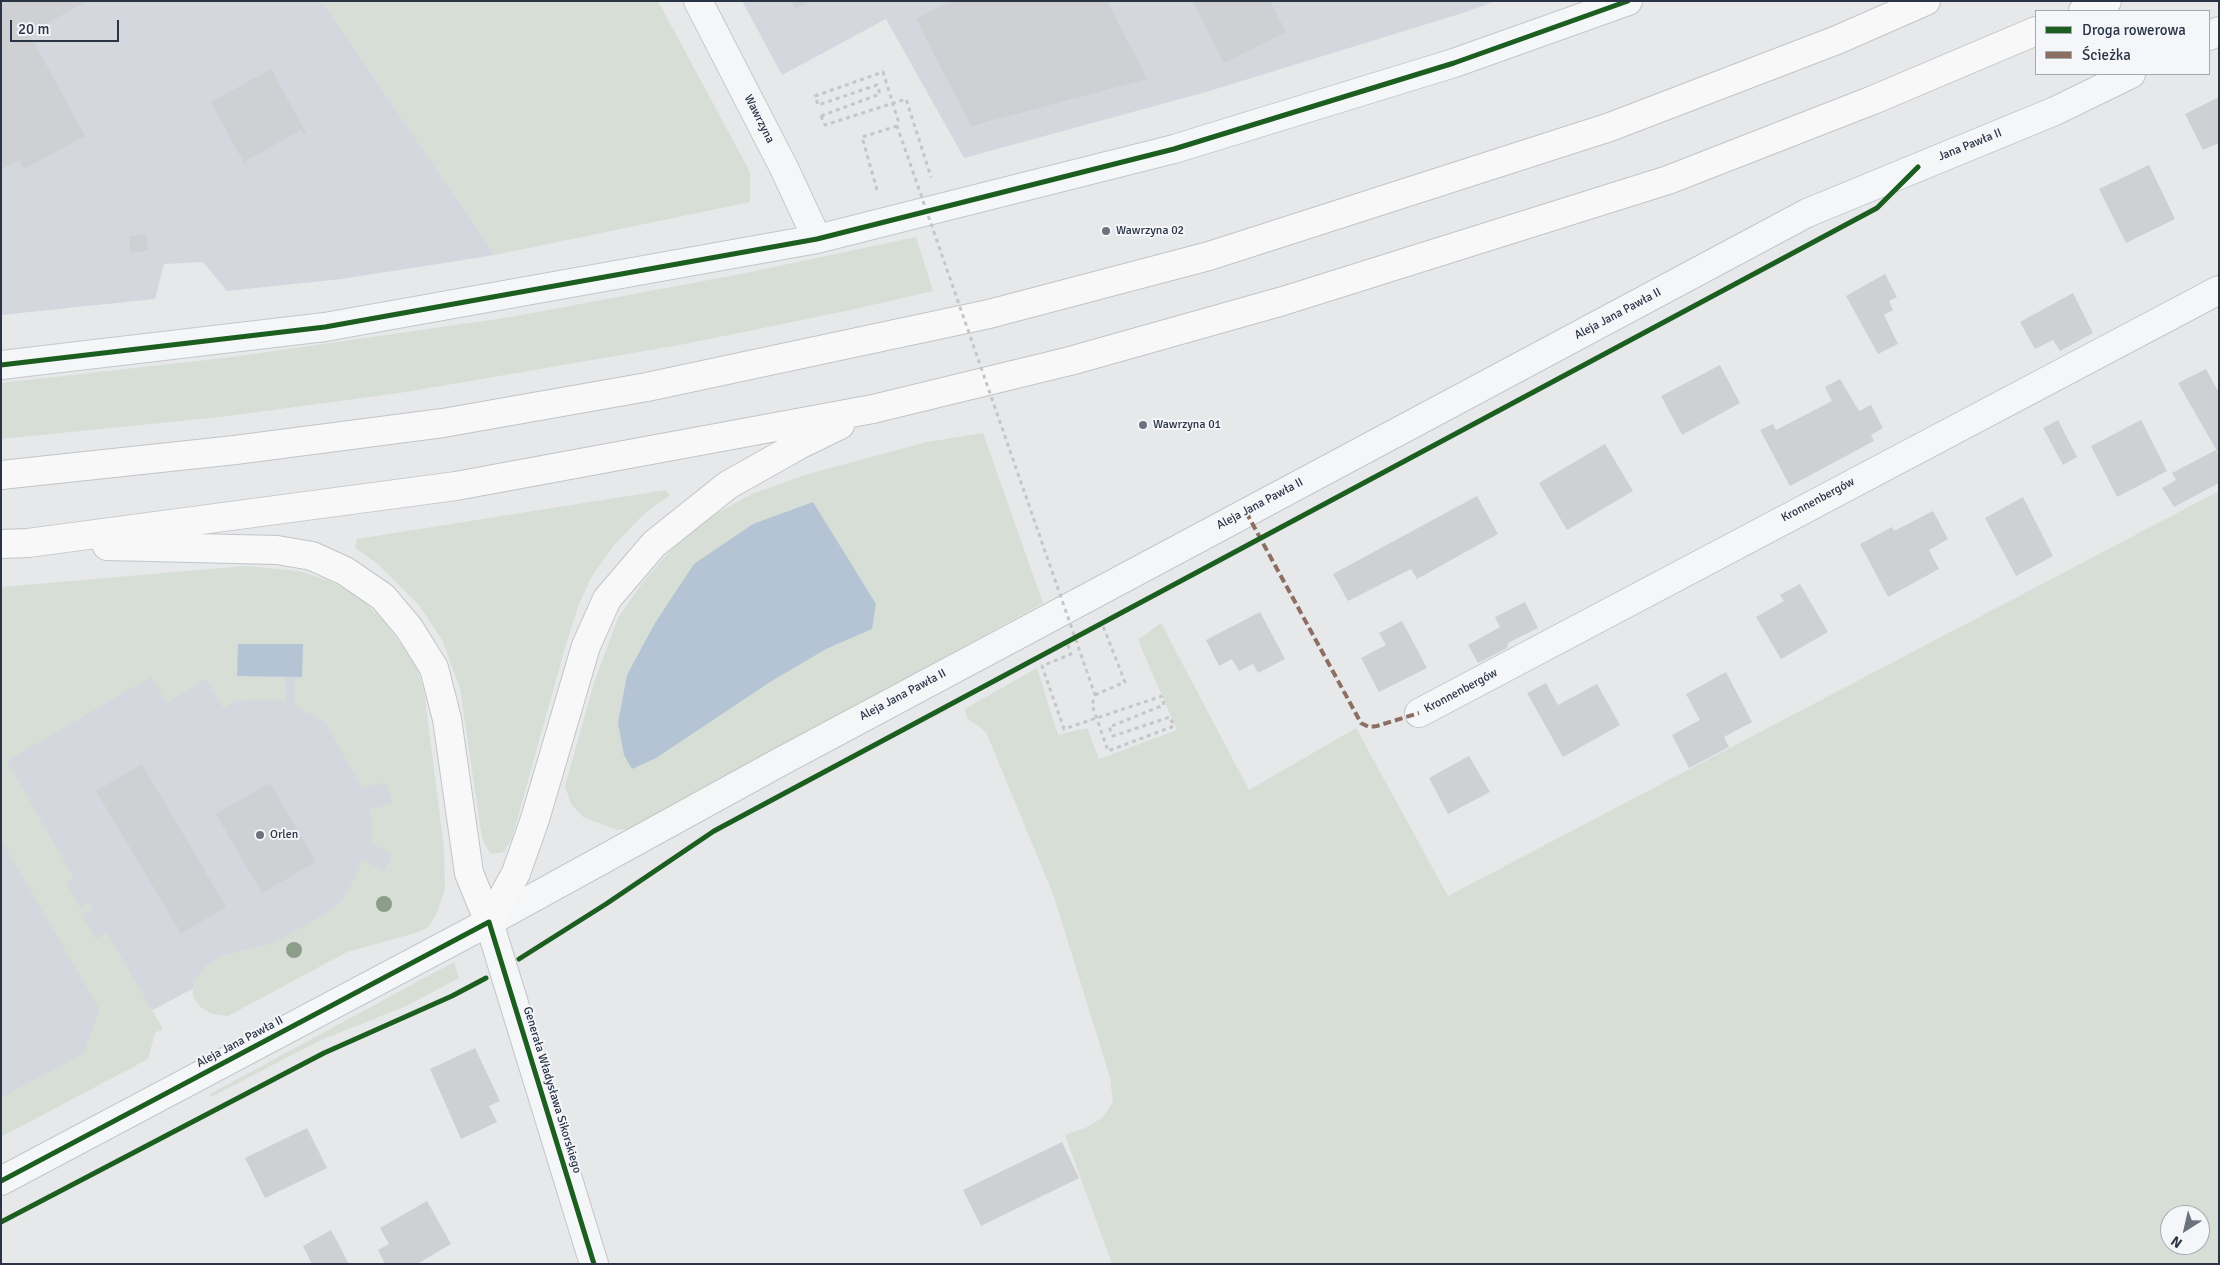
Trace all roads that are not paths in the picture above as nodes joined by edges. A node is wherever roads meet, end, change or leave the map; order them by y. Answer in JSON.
{"nodes":[{"id":1,"x":698,"y":1,"type":"edge"},
{"id":2,"x":1628,"y":1,"type":"edge"},
{"id":3,"x":1926,"y":1,"type":"edge"},
{"id":4,"x":2107,"y":1,"type":"edge"},
{"id":5,"x":2085,"y":10,"type":"edge"},
{"id":6,"x":2035,"y":31,"type":"edge"},
{"id":7,"x":2129,"y":75,"type":"edge"},
{"id":8,"x":1807,"y":213,"type":"joint"},
{"id":9,"x":817,"y":239,"type":"junction"},
{"id":10,"x":2219,"y":290,"type":"edge"},
{"id":11,"x":1,"y":365,"type":"edge"},
{"id":12,"x":873,"y":409,"type":"junction"},
{"id":13,"x":1,"y":476,"type":"edge"},
{"id":14,"x":28,"y":543,"type":"junction"},
{"id":15,"x":1,"y":544,"type":"edge"},
{"id":16,"x":1419,"y":713,"type":"dead end"},
{"id":17,"x":489,"y":922,"type":"junction"},
{"id":18,"x":1,"y":1180,"type":"edge"},
{"id":19,"x":594,"y":1264,"type":"edge"}],
"edges":[{"from":1,"to":9,"type":"street","name":"Wawrzyna"},
{"from":2,"to":9,"type":"street"},
{"from":3,"to":13,"type":"main road"},
{"from":4,"to":5,"type":"main road"},
{"from":6,"to":12,"type":"main road"},
{"from":7,"to":8,"type":"street","name":"Jana Pawła II"},
{"from":8,"to":17,"type":"street","name":"Aleja Jana Pawła II"},
{"from":9,"to":11,"type":"street"},
{"from":10,"to":16,"type":"street","name":"Kronnenbergów"},
{"from":12,"to":14,"type":"main road"},
{"from":12,"to":17,"type":"main road"},
{"from":14,"to":15,"type":"main road"},
{"from":14,"to":17,"type":"main road"},
{"from":17,"to":18,"type":"street","name":"Aleja Jana Pawła II"},
{"from":17,"to":19,"type":"street","name":"Generała Władysława Sikorskiego"}]}
